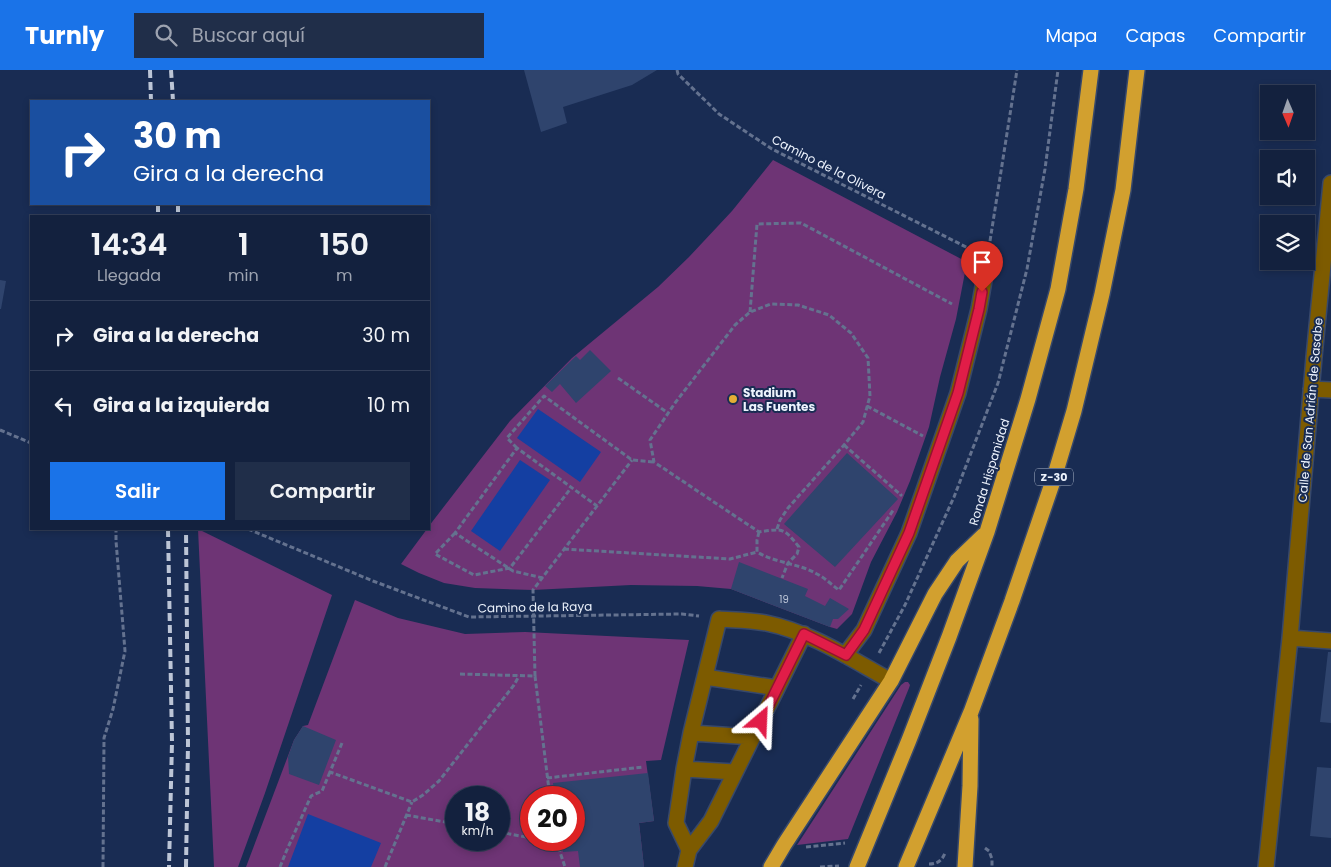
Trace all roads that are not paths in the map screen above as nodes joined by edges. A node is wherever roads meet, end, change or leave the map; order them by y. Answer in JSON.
{"nodes":[{"id":1,"x":1090,"y":70,"type":"edge"},
{"id":2,"x":1138,"y":70,"type":"edge"},
{"id":3,"x":1331,"y":183,"type":"edge"},
{"id":4,"x":988,"y":258,"type":"road end"},
{"id":5,"x":1311,"y":389,"type":"junction"},
{"id":6,"x":1331,"y":390,"type":"edge"},
{"id":7,"x":986,"y":532,"type":"junction"},
{"id":8,"x":804,"y":634,"type":"junction"},
{"id":9,"x":1290,"y":638,"type":"junction"},
{"id":10,"x":1325,"y":640,"type":"edge"},
{"id":11,"x":846,"y":655,"type":"junction"},
{"id":12,"x":705,"y":677,"type":"junction"},
{"id":13,"x":891,"y":681,"type":"junction"},
{"id":14,"x":777,"y":688,"type":"junction"},
{"id":15,"x":971,"y":712,"type":"junction"},
{"id":16,"x":691,"y":733,"type":"junction"},
{"id":17,"x":753,"y":737,"type":"junction"},
{"id":18,"x":684,"y":769,"type":"junction"},
{"id":19,"x":735,"y":772,"type":"junction"},
{"id":20,"x":689,"y":850,"type":"junction"},
{"id":21,"x":685,"y":867,"type":"edge"},
{"id":22,"x":771,"y":867,"type":"edge"},
{"id":23,"x":857,"y":867,"type":"edge"},
{"id":24,"x":906,"y":867,"type":"edge"},
{"id":25,"x":965,"y":867,"type":"edge"},
{"id":26,"x":1266,"y":867,"type":"edge"},
{"id":27,"x":1271,"y":867,"type":"edge"}],
"edges":[{"from":1,"to":7,"type":"highway","name":"Ronda Hispanidad"},
{"from":2,"to":15,"type":"highway","number":"Z-30"},
{"from":3,"to":5,"type":"street","name":"Calle de San Adrián de Sasabe"},
{"from":4,"to":11,"type":"street"},
{"from":5,"to":6,"type":"street"},
{"from":5,"to":9,"type":"street","name":"Calle de San Adrián de Sasabe"},
{"from":7,"to":13,"type":"highway"},
{"from":7,"to":23,"type":"highway","name":"Ronda Hispanidad"},
{"from":8,"to":11,"type":"street"},
{"from":8,"to":12,"type":"street"},
{"from":8,"to":14,"type":"street"},
{"from":9,"to":10,"type":"street"},
{"from":9,"to":26,"type":"street","name":"Calle de San Adrián de Sasabe"},
{"from":11,"to":13,"type":"street"},
{"from":12,"to":14,"type":"street"},
{"from":12,"to":16,"type":"street"},
{"from":13,"to":22,"type":"highway"},
{"from":14,"to":17,"type":"street"},
{"from":15,"to":24,"type":"highway","number":"Z-30"},
{"from":15,"to":25,"type":"highway"},
{"from":16,"to":17,"type":"street"},
{"from":16,"to":18,"type":"street"},
{"from":17,"to":19,"type":"street"},
{"from":18,"to":19,"type":"street"},
{"from":18,"to":20,"type":"street"},
{"from":19,"to":20,"type":"street"},
{"from":20,"to":21,"type":"street"},
{"from":26,"to":27,"type":"street","name":"Calle de San Adrián de Sasabe"}]}
